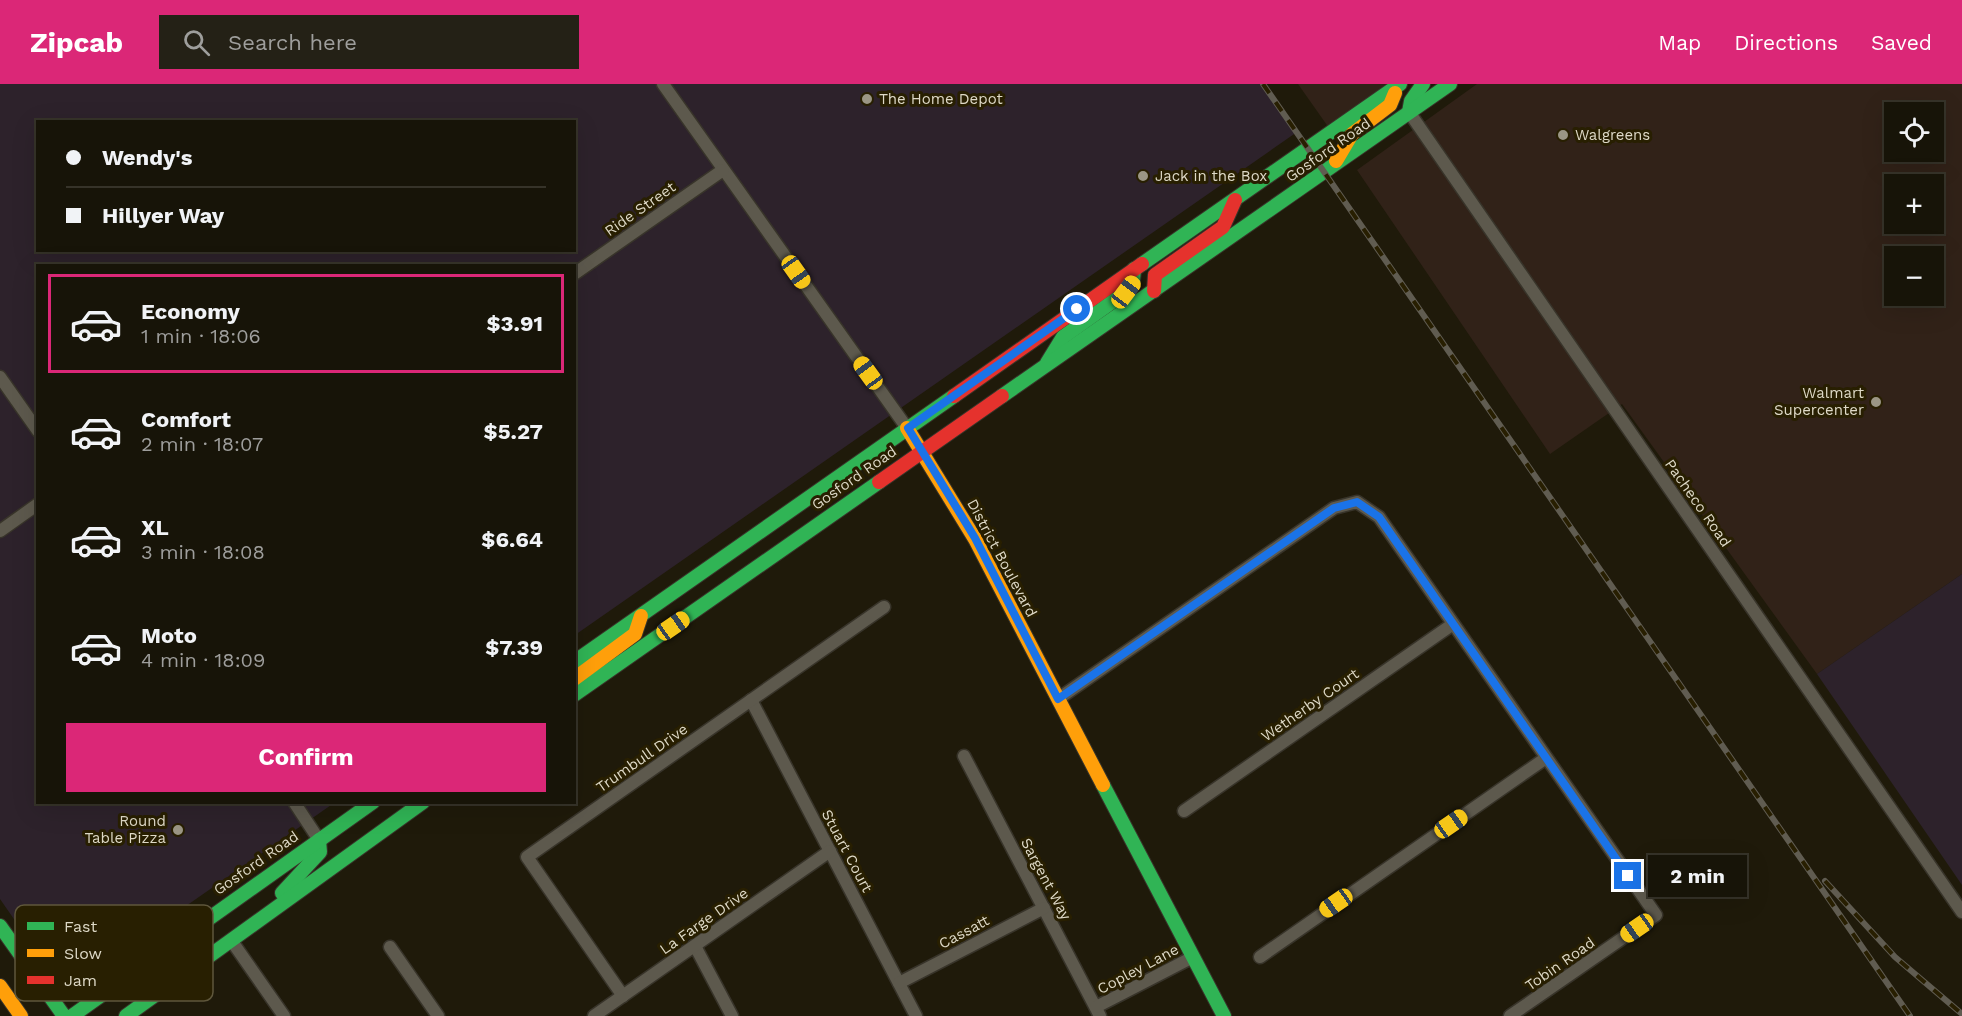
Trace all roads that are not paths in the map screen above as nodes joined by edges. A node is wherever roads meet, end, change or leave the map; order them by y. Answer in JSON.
{"nodes":[{"id":1,"x":663,"y":84,"type":"edge"},
{"id":2,"x":1423,"y":84,"type":"edge"},
{"id":3,"x":1450,"y":84,"type":"edge"},
{"id":4,"x":1399,"y":85,"type":"edge"},
{"id":5,"x":1409,"y":112,"type":"junction"},
{"id":6,"x":1332,"y":166,"type":"junction"},
{"id":7,"x":723,"y":170,"type":"junction"},
{"id":8,"x":1235,"y":199,"type":"junction"},
{"id":9,"x":1134,"y":269,"type":"junction"},
{"id":10,"x":576,"y":273,"type":"edge"},
{"id":11,"x":1154,"y":291,"type":"junction"},
{"id":12,"x":1044,"y":368,"type":"junction"},
{"id":13,"x":0,"y":377,"type":"edge"},
{"id":14,"x":36,"y":428,"type":"edge"},
{"id":15,"x":908,"y":428,"type":"junction"},
{"id":16,"x":922,"y":450,"type":"junction"},
{"id":17,"x":36,"y":505,"type":"edge"},
{"id":18,"x":0,"y":531,"type":"edge"},
{"id":19,"x":884,"y":607,"type":"dead end"},
{"id":20,"x":640,"y":616,"type":"junction"},
{"id":21,"x":1453,"y":624,"type":"junction"},
{"id":22,"x":576,"y":661,"type":"edge"},
{"id":23,"x":576,"y":678,"type":"edge"},
{"id":24,"x":576,"y":693,"type":"edge"},
{"id":25,"x":1058,"y":699,"type":"junction"},
{"id":26,"x":751,"y":700,"type":"junction"},
{"id":27,"x":964,"y":756,"type":"dead end"},
{"id":28,"x":1546,"y":758,"type":"junction"},
{"id":29,"x":295,"y":804,"type":"edge"},
{"id":30,"x":370,"y":804,"type":"edge"},
{"id":31,"x":420,"y":804,"type":"edge"},
{"id":32,"x":1184,"y":811,"type":"dead end"},
{"id":33,"x":319,"y":840,"type":"junction"},
{"id":34,"x":830,"y":851,"type":"junction"},
{"id":35,"x":1044,"y":908,"type":"junction"},
{"id":36,"x":1962,"y":912,"type":"edge"},
{"id":37,"x":213,"y":916,"type":"edge"},
{"id":38,"x":0,"y":926,"type":"edge"},
{"id":39,"x":245,"y":929,"type":"junction"},
{"id":40,"x":231,"y":940,"type":"junction"},
{"id":41,"x":695,"y":946,"type":"junction"},
{"id":42,"x":15,"y":947,"type":"edge"},
{"id":43,"x":390,"y":947,"type":"dead end"},
{"id":44,"x":213,"y":953,"type":"edge"},
{"id":45,"x":1193,"y":957,"type":"junction"},
{"id":46,"x":1260,"y":957,"type":"dead end"},
{"id":47,"x":899,"y":984,"type":"junction"},
{"id":48,"x":0,"y":986,"type":"edge"},
{"id":49,"x":623,"y":996,"type":"junction"},
{"id":50,"x":53,"y":1001,"type":"edge"},
{"id":51,"x":93,"y":1001,"type":"edge"},
{"id":52,"x":147,"y":1001,"type":"edge"},
{"id":53,"x":1098,"y":1012,"type":"edge"},
{"id":54,"x":21,"y":1016,"type":"edge"},
{"id":55,"x":64,"y":1016,"type":"edge"},
{"id":56,"x":72,"y":1016,"type":"edge"},
{"id":57,"x":126,"y":1016,"type":"edge"},
{"id":58,"x":284,"y":1016,"type":"edge"},
{"id":59,"x":438,"y":1016,"type":"edge"},
{"id":60,"x":594,"y":1016,"type":"edge"},
{"id":61,"x":732,"y":1016,"type":"edge"},
{"id":62,"x":916,"y":1016,"type":"edge"},
{"id":63,"x":1224,"y":1016,"type":"edge"},
{"id":64,"x":1510,"y":1016,"type":"edge"}],
"edges":[{"from":1,"to":7,"type":"street","name":"District Boulevard"},
{"from":2,"to":5,"type":"main road"},
{"from":3,"to":5,"type":"main road","name":"Gosford Road"},
{"from":4,"to":6,"type":"main road"},
{"from":4,"to":8,"type":"main road","name":"Gosford Road"},
{"from":5,"to":6,"type":"main road","name":"Gosford Road"},
{"from":5,"to":36,"type":"street","name":"Pacheco Road"},
{"from":6,"to":11,"type":"main road","name":"Gosford Road"},
{"from":7,"to":10,"type":"street","name":"Ride Street"},
{"from":7,"to":15,"type":"street","name":"District Boulevard"},
{"from":8,"to":9,"type":"main road","name":"Gosford Road"},
{"from":8,"to":11,"type":"main road"},
{"from":9,"to":12,"type":"main road"},
{"from":9,"to":15,"type":"main road","name":"Gosford Road"},
{"from":11,"to":12,"type":"main road","name":"Gosford Road"},
{"from":12,"to":16,"type":"main road","name":"Gosford Road"},
{"from":13,"to":14,"type":"street"},
{"from":15,"to":16,"type":"main road","name":"District Boulevard"},
{"from":15,"to":20,"type":"main road","name":"Gosford Road"},
{"from":16,"to":24,"type":"main road","name":"Gosford Road"},
{"from":16,"to":25,"type":"main road","name":"District Boulevard"},
{"from":17,"to":18,"type":"street"},
{"from":19,"to":26,"type":"street","name":"Trumbull Drive"},
{"from":20,"to":22,"type":"main road","name":"Gosford Road"},
{"from":20,"to":23,"type":"main road"},
{"from":21,"to":25,"type":"street"},
{"from":21,"to":28,"type":"street"},
{"from":21,"to":32,"type":"street","name":"Wetherby Court"},
{"from":25,"to":45,"type":"main road","name":"District Boulevard"},
{"from":26,"to":34,"type":"street","name":"Stuart Court"},
{"from":26,"to":49,"type":"street","name":"Trumbull Drive"},
{"from":27,"to":35,"type":"street","name":"Sargent Way"},
{"from":28,"to":46,"type":"street"},
{"from":28,"to":64,"type":"street","name":"Tobin Road"},
{"from":29,"to":33,"type":"street"},
{"from":30,"to":33,"type":"main road","name":"Gosford Road"},
{"from":31,"to":39,"type":"main road"},
{"from":33,"to":37,"type":"main road","name":"Gosford Road"},
{"from":33,"to":39,"type":"main road"},
{"from":34,"to":41,"type":"street","name":"La Farge Drive"},
{"from":34,"to":47,"type":"street","name":"Stuart Court"},
{"from":35,"to":47,"type":"street","name":"Cassatt"},
{"from":35,"to":53,"type":"street","name":"Sargent Way"},
{"from":38,"to":42,"type":"main road"},
{"from":39,"to":40,"type":"main road"},
{"from":40,"to":44,"type":"main road"},
{"from":40,"to":58,"type":"street"},
{"from":41,"to":49,"type":"street","name":"La Farge Drive"},
{"from":41,"to":61,"type":"street"},
{"from":43,"to":59,"type":"street"},
{"from":45,"to":53,"type":"street","name":"Copley Lane"},
{"from":45,"to":63,"type":"main road","name":"District Boulevard"},
{"from":47,"to":62,"type":"street","name":"Stuart Court"},
{"from":48,"to":54,"type":"main road"},
{"from":49,"to":60,"type":"street","name":"La Farge Drive"},
{"from":50,"to":55,"type":"main road"},
{"from":51,"to":56,"type":"main road","name":"Gosford Road"},
{"from":52,"to":57,"type":"main road"}]}
